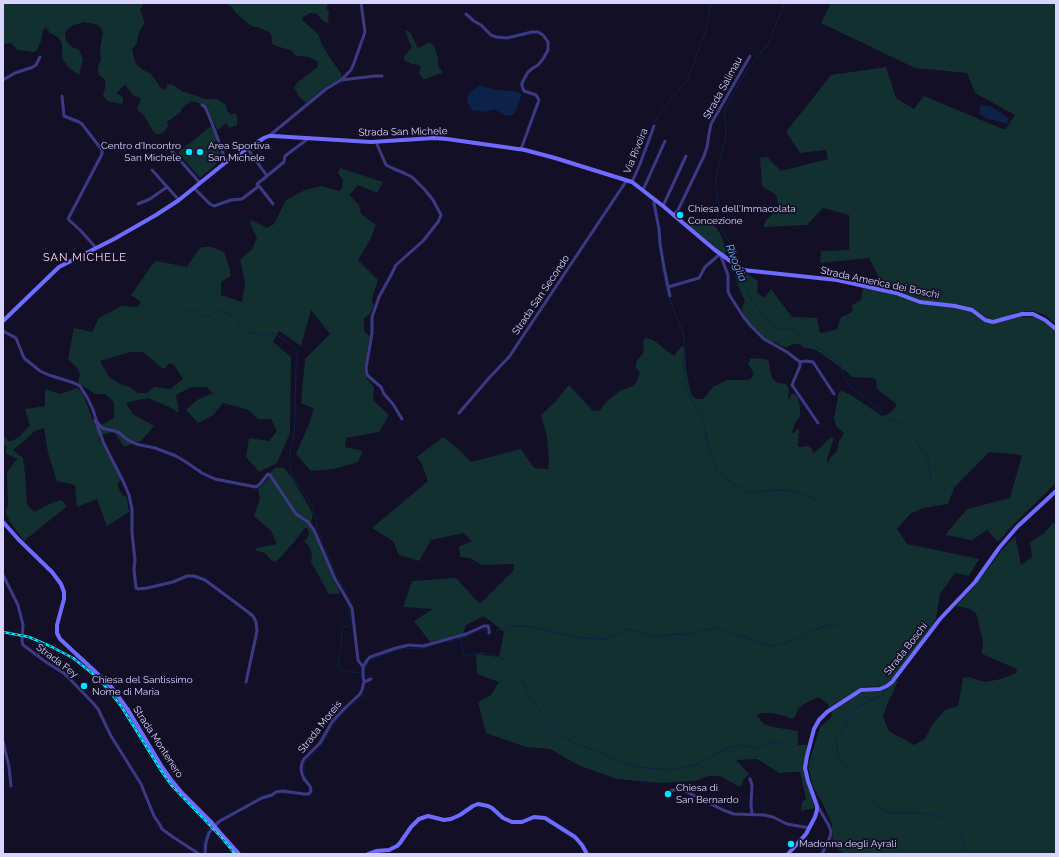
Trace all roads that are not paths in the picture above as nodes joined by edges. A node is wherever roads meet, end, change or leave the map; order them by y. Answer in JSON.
{"nodes":[{"id":1,"x":361,"y":3,"type":"edge"},
{"id":2,"x":466,"y":14,"type":"dead end"},
{"id":3,"x":750,"y":56,"type":"dead end"},
{"id":4,"x":40,"y":57,"type":"dead end"},
{"id":5,"x":382,"y":76,"type":"dead end"},
{"id":6,"x":3,"y":80,"type":"edge"},
{"id":7,"x":341,"y":80,"type":"junction"},
{"id":8,"x":62,"y":96,"type":"dead end"},
{"id":9,"x":202,"y":105,"type":"dead end"},
{"id":10,"x":654,"y":126,"type":"dead end"},
{"id":11,"x":269,"y":136,"type":"junction"},
{"id":12,"x":309,"y":138,"type":"junction"},
{"id":13,"x":665,"y":141,"type":"dead end"},
{"id":14,"x":376,"y":142,"type":"junction"},
{"id":15,"x":247,"y":148,"type":"junction"},
{"id":16,"x":522,"y":149,"type":"junction"},
{"id":17,"x":171,"y":150,"type":"dead end"},
{"id":18,"x":686,"y":156,"type":"dead end"},
{"id":19,"x":226,"y":162,"type":"junction"},
{"id":20,"x":152,"y":170,"type":"dead end"},
{"id":21,"x":267,"y":176,"type":"junction"},
{"id":22,"x":630,"y":181,"type":"junction"},
{"id":23,"x":200,"y":183,"type":"junction"},
{"id":24,"x":257,"y":184,"type":"dead end"},
{"id":25,"x":167,"y":187,"type":"junction"},
{"id":26,"x":194,"y":188,"type":"junction"},
{"id":27,"x":644,"y":190,"type":"junction"},
{"id":28,"x":179,"y":200,"type":"junction"},
{"id":29,"x":655,"y":200,"type":"junction"},
{"id":30,"x":138,"y":204,"type":"dead end"},
{"id":31,"x":273,"y":204,"type":"dead end"},
{"id":32,"x":663,"y":206,"type":"junction"},
{"id":33,"x":673,"y":215,"type":"junction"},
{"id":34,"x":96,"y":248,"type":"junction"},
{"id":35,"x":720,"y":254,"type":"junction"},
{"id":36,"x":668,"y":287,"type":"junction"},
{"id":37,"x":670,"y":296,"type":"dead end"},
{"id":38,"x":3,"y":321,"type":"edge"},
{"id":39,"x":1056,"y":329,"type":"edge"},
{"id":40,"x":3,"y":331,"type":"edge"},
{"id":41,"x":800,"y":362,"type":"junction"},
{"id":42,"x":834,"y":394,"type":"dead end"},
{"id":43,"x":94,"y":412,"type":"junction"},
{"id":44,"x":459,"y":413,"type":"dead end"},
{"id":45,"x":402,"y":419,"type":"dead end"},
{"id":46,"x":818,"y":423,"type":"dead end"},
{"id":47,"x":1056,"y":491,"type":"edge"},
{"id":48,"x":3,"y":522,"type":"edge"},
{"id":49,"x":3,"y":575,"type":"edge"},
{"id":50,"x":489,"y":633,"type":"dead end"},
{"id":51,"x":363,"y":667,"type":"junction"},
{"id":52,"x":246,"y":682,"type":"dead end"},
{"id":53,"x":3,"y":741,"type":"edge"},
{"id":54,"x":750,"y":778,"type":"dead end"},
{"id":55,"x":10,"y":786,"type":"dead end"},
{"id":56,"x":668,"y":791,"type":"dead end"},
{"id":57,"x":817,"y":806,"type":"junction"},
{"id":58,"x":816,"y":814,"type":"junction"},
{"id":59,"x":752,"y":815,"type":"junction"},
{"id":60,"x":823,"y":817,"type":"junction"},
{"id":61,"x":810,"y":828,"type":"junction"},
{"id":62,"x":199,"y":854,"type":"edge"},
{"id":63,"x":205,"y":854,"type":"edge"},
{"id":64,"x":239,"y":854,"type":"edge"},
{"id":65,"x":368,"y":854,"type":"edge"},
{"id":66,"x":587,"y":854,"type":"edge"},
{"id":67,"x":788,"y":854,"type":"edge"},
{"id":68,"x":822,"y":854,"type":"edge"}],
"edges":[{"from":1,"to":7,"type":"street"},
{"from":2,"to":16,"type":"street"},
{"from":3,"to":33,"type":"street","name":"Strada Salimau"},
{"from":4,"to":6,"type":"street"},
{"from":5,"to":7,"type":"street"},
{"from":7,"to":11,"type":"street"},
{"from":8,"to":34,"type":"street"},
{"from":9,"to":19,"type":"street"},
{"from":10,"to":22,"type":"street","name":"Via Rivoira"},
{"from":11,"to":12,"type":"street","name":"Strada San Michele"},
{"from":11,"to":15,"type":"street"},
{"from":12,"to":14,"type":"street","name":"Strada San Michele"},
{"from":12,"to":21,"type":"street"},
{"from":13,"to":27,"type":"street"},
{"from":14,"to":16,"type":"street","name":"Strada San Michele"},
{"from":14,"to":45,"type":"street"},
{"from":15,"to":19,"type":"street"},
{"from":15,"to":21,"type":"street"},
{"from":16,"to":22,"type":"street","name":"Strada San Michele"},
{"from":17,"to":23,"type":"street"},
{"from":18,"to":32,"type":"street"},
{"from":19,"to":23,"type":"street"},
{"from":20,"to":25,"type":"street"},
{"from":21,"to":24,"type":"street"},
{"from":22,"to":27,"type":"street","name":"Strada America dei Boschi"},
{"from":22,"to":44,"type":"street","name":"Strada San Secondo"},
{"from":23,"to":26,"type":"street"},
{"from":25,"to":28,"type":"street"},
{"from":25,"to":30,"type":"street"},
{"from":26,"to":28,"type":"street"},
{"from":26,"to":31,"type":"street"},
{"from":27,"to":29,"type":"street","name":"Strada America dei Boschi"},
{"from":28,"to":34,"type":"street"},
{"from":29,"to":32,"type":"street","name":"Strada America dei Boschi"},
{"from":29,"to":36,"type":"street"},
{"from":32,"to":33,"type":"street","name":"Strada America dei Boschi"},
{"from":33,"to":35,"type":"street","name":"Strada America dei Boschi"},
{"from":34,"to":38,"type":"street"},
{"from":35,"to":36,"type":"street"},
{"from":35,"to":39,"type":"street","name":"Strada America dei Boschi"},
{"from":35,"to":41,"type":"street"},
{"from":36,"to":37,"type":"street"},
{"from":40,"to":43,"type":"street"},
{"from":41,"to":42,"type":"street"},
{"from":41,"to":46,"type":"street"},
{"from":43,"to":51,"type":"street"},
{"from":43,"to":52,"type":"street"},
{"from":47,"to":57,"type":"street","name":"Strada Boschi"},
{"from":48,"to":64,"type":"street","name":"Strada Montenero","bridge":true},
{"from":49,"to":62,"type":"street","name":"Strada Fey"},
{"from":50,"to":51,"type":"street"},
{"from":51,"to":63,"type":"street","name":"Strada Moreis"},
{"from":53,"to":55,"type":"street"},
{"from":54,"to":59,"type":"street"},
{"from":56,"to":59,"type":"street"},
{"from":57,"to":58,"type":"street","name":"Strada Boschi"},
{"from":57,"to":60,"type":"street"},
{"from":58,"to":60,"type":"street"},
{"from":58,"to":61,"type":"street","name":"Strada Boschi"},
{"from":59,"to":61,"type":"street"},
{"from":60,"to":68,"type":"street"},
{"from":61,"to":67,"type":"street","name":"Strada Boschi"},
{"from":65,"to":66,"type":"street"}]}
